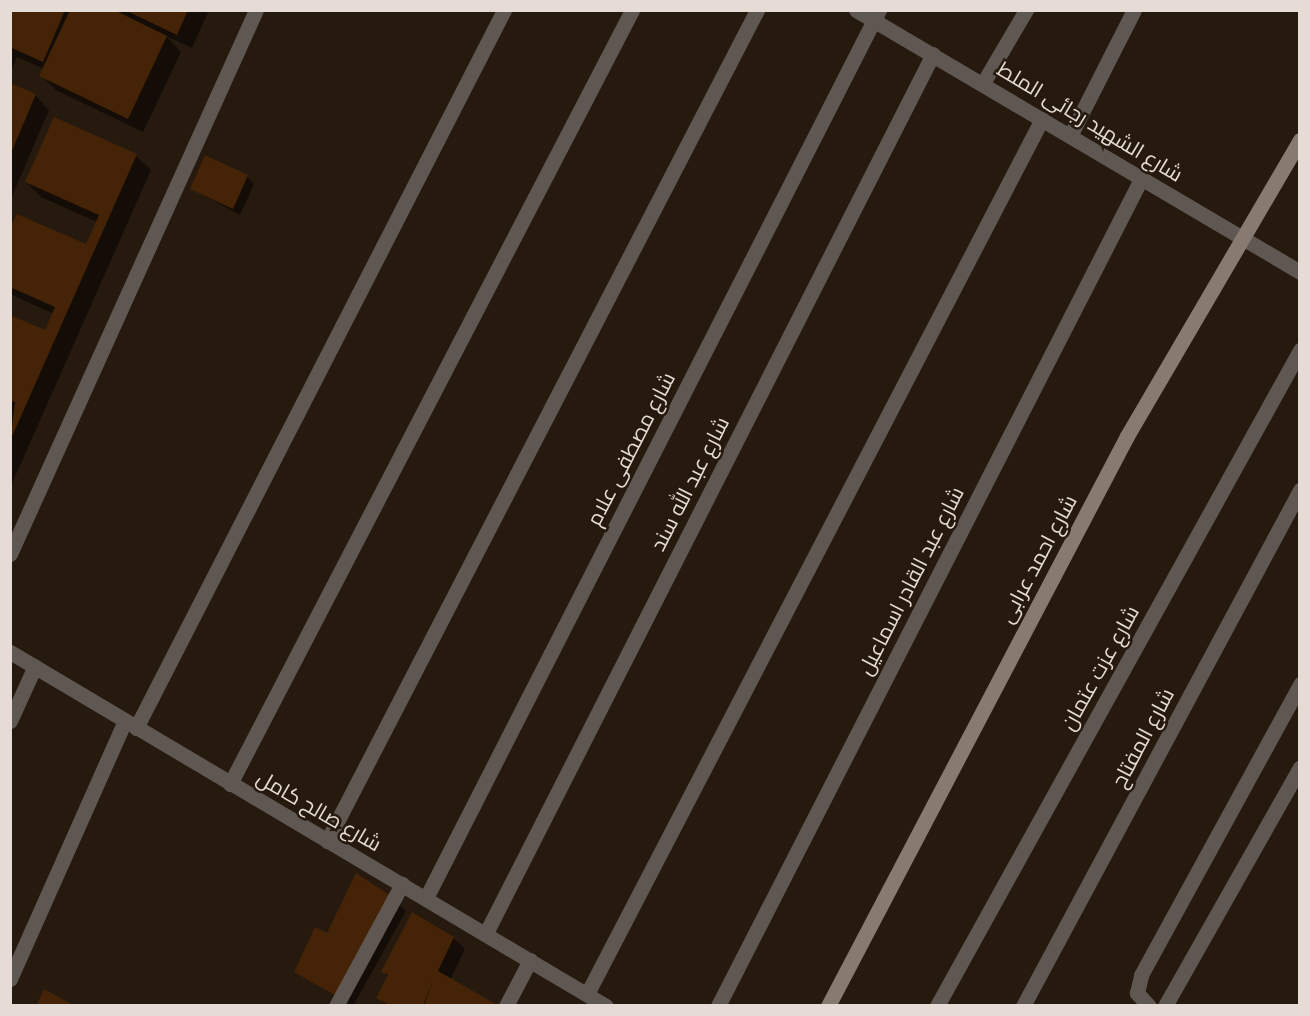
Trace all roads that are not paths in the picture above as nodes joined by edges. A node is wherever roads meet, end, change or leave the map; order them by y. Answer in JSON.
{"nodes":[{"id":1,"x":256,"y":10,"type":"edge"},
{"id":2,"x":504,"y":10,"type":"edge"},
{"id":3,"x":632,"y":10,"type":"edge"},
{"id":4,"x":757,"y":10,"type":"edge"},
{"id":5,"x":856,"y":10,"type":"edge"},
{"id":6,"x":1026,"y":10,"type":"edge"},
{"id":7,"x":1134,"y":10,"type":"edge"},
{"id":8,"x":876,"y":15,"type":"edge"},
{"id":9,"x":933,"y":54,"type":"junction"},
{"id":10,"x":983,"y":83,"type":"junction"},
{"id":11,"x":1042,"y":118,"type":"junction"},
{"id":12,"x":1070,"y":136,"type":"junction"},
{"id":13,"x":1299,"y":140,"type":"edge"},
{"id":14,"x":1142,"y":177,"type":"junction"},
{"id":15,"x":1240,"y":236,"type":"junction"},
{"id":16,"x":1299,"y":272,"type":"edge"},
{"id":17,"x":1299,"y":350,"type":"edge"},
{"id":18,"x":1299,"y":490,"type":"edge"},
{"id":19,"x":10,"y":554,"type":"edge"},
{"id":20,"x":10,"y":652,"type":"edge"},
{"id":21,"x":35,"y":666,"type":"junction"},
{"id":22,"x":1299,"y":684,"type":"edge"},
{"id":23,"x":10,"y":721,"type":"edge"},
{"id":24,"x":131,"y":725,"type":"junction"},
{"id":25,"x":1299,"y":767,"type":"edge"},
{"id":26,"x":230,"y":784,"type":"junction"},
{"id":27,"x":327,"y":841,"type":"junction"},
{"id":28,"x":402,"y":884,"type":"junction"},
{"id":29,"x":426,"y":898,"type":"junction"},
{"id":30,"x":486,"y":933,"type":"junction"},
{"id":31,"x":530,"y":960,"type":"junction"},
{"id":32,"x":10,"y":979,"type":"edge"},
{"id":33,"x":587,"y":994,"type":"junction"},
{"id":34,"x":336,"y":1005,"type":"edge"},
{"id":35,"x":506,"y":1005,"type":"edge"},
{"id":36,"x":606,"y":1005,"type":"edge"},
{"id":37,"x":718,"y":1005,"type":"edge"},
{"id":38,"x":828,"y":1005,"type":"edge"},
{"id":39,"x":937,"y":1005,"type":"edge"},
{"id":40,"x":1023,"y":1005,"type":"edge"},
{"id":41,"x":1149,"y":1005,"type":"edge"},
{"id":42,"x":1165,"y":1005,"type":"edge"}],
"edges":[{"from":1,"to":19,"type":"street"},
{"from":2,"to":24,"type":"street"},
{"from":3,"to":26,"type":"street"},
{"from":4,"to":27,"type":"street"},
{"from":5,"to":8,"type":"street","name":"شارع الشهيد رجائى الملط"},
{"from":6,"to":10,"type":"street"},
{"from":7,"to":12,"type":"street"},
{"from":8,"to":9,"type":"street","name":"شارع الشهيد رجائى الملط"},
{"from":8,"to":29,"type":"street","name":"شارع مصطفى علام"},
{"from":9,"to":10,"type":"street","name":"شارع الشهيد رجائى الملط"},
{"from":9,"to":30,"type":"street","name":"شارع عبد الله سند"},
{"from":10,"to":11,"type":"street","name":"شارع الشهيد رجائى الملط"},
{"from":11,"to":12,"type":"street","name":"شارع الشهيد رجائى الملط"},
{"from":11,"to":33,"type":"street"},
{"from":12,"to":14,"type":"street","name":"شارع الشهيد رجائى الملط"},
{"from":13,"to":15,"type":"street","name":"شارع احمد عرابى"},
{"from":14,"to":15,"type":"street","name":"شارع الشهيد رجائى الملط"},
{"from":14,"to":37,"type":"street","name":"شارع عبد القادر اسماعيل"},
{"from":15,"to":16,"type":"street","name":"شارع الشهيد رجائى الملط"},
{"from":15,"to":38,"type":"street","name":"شارع احمد عرابى"},
{"from":17,"to":39,"type":"street","name":"شارع عزت عتمان"},
{"from":18,"to":40,"type":"street","name":"شارع المفتاح"},
{"from":20,"to":21,"type":"street","name":"شارع صالح كامل"},
{"from":21,"to":23,"type":"street"},
{"from":21,"to":24,"type":"street","name":"شارع صالح كامل"},
{"from":22,"to":41,"type":"street"},
{"from":24,"to":26,"type":"street","name":"شارع صالح كامل"},
{"from":24,"to":32,"type":"street"},
{"from":25,"to":42,"type":"street"},
{"from":26,"to":27,"type":"street","name":"شارع صالح كامل"},
{"from":27,"to":28,"type":"street","name":"شارع صالح كامل"},
{"from":28,"to":29,"type":"street","name":"شارع صالح كامل"},
{"from":28,"to":34,"type":"street"},
{"from":29,"to":30,"type":"street","name":"شارع صالح كامل"},
{"from":30,"to":31,"type":"street","name":"شارع صالح كامل"},
{"from":31,"to":33,"type":"street","name":"شارع صالح كامل"},
{"from":31,"to":35,"type":"street"},
{"from":33,"to":36,"type":"street","name":"شارع صالح كامل"}]}
